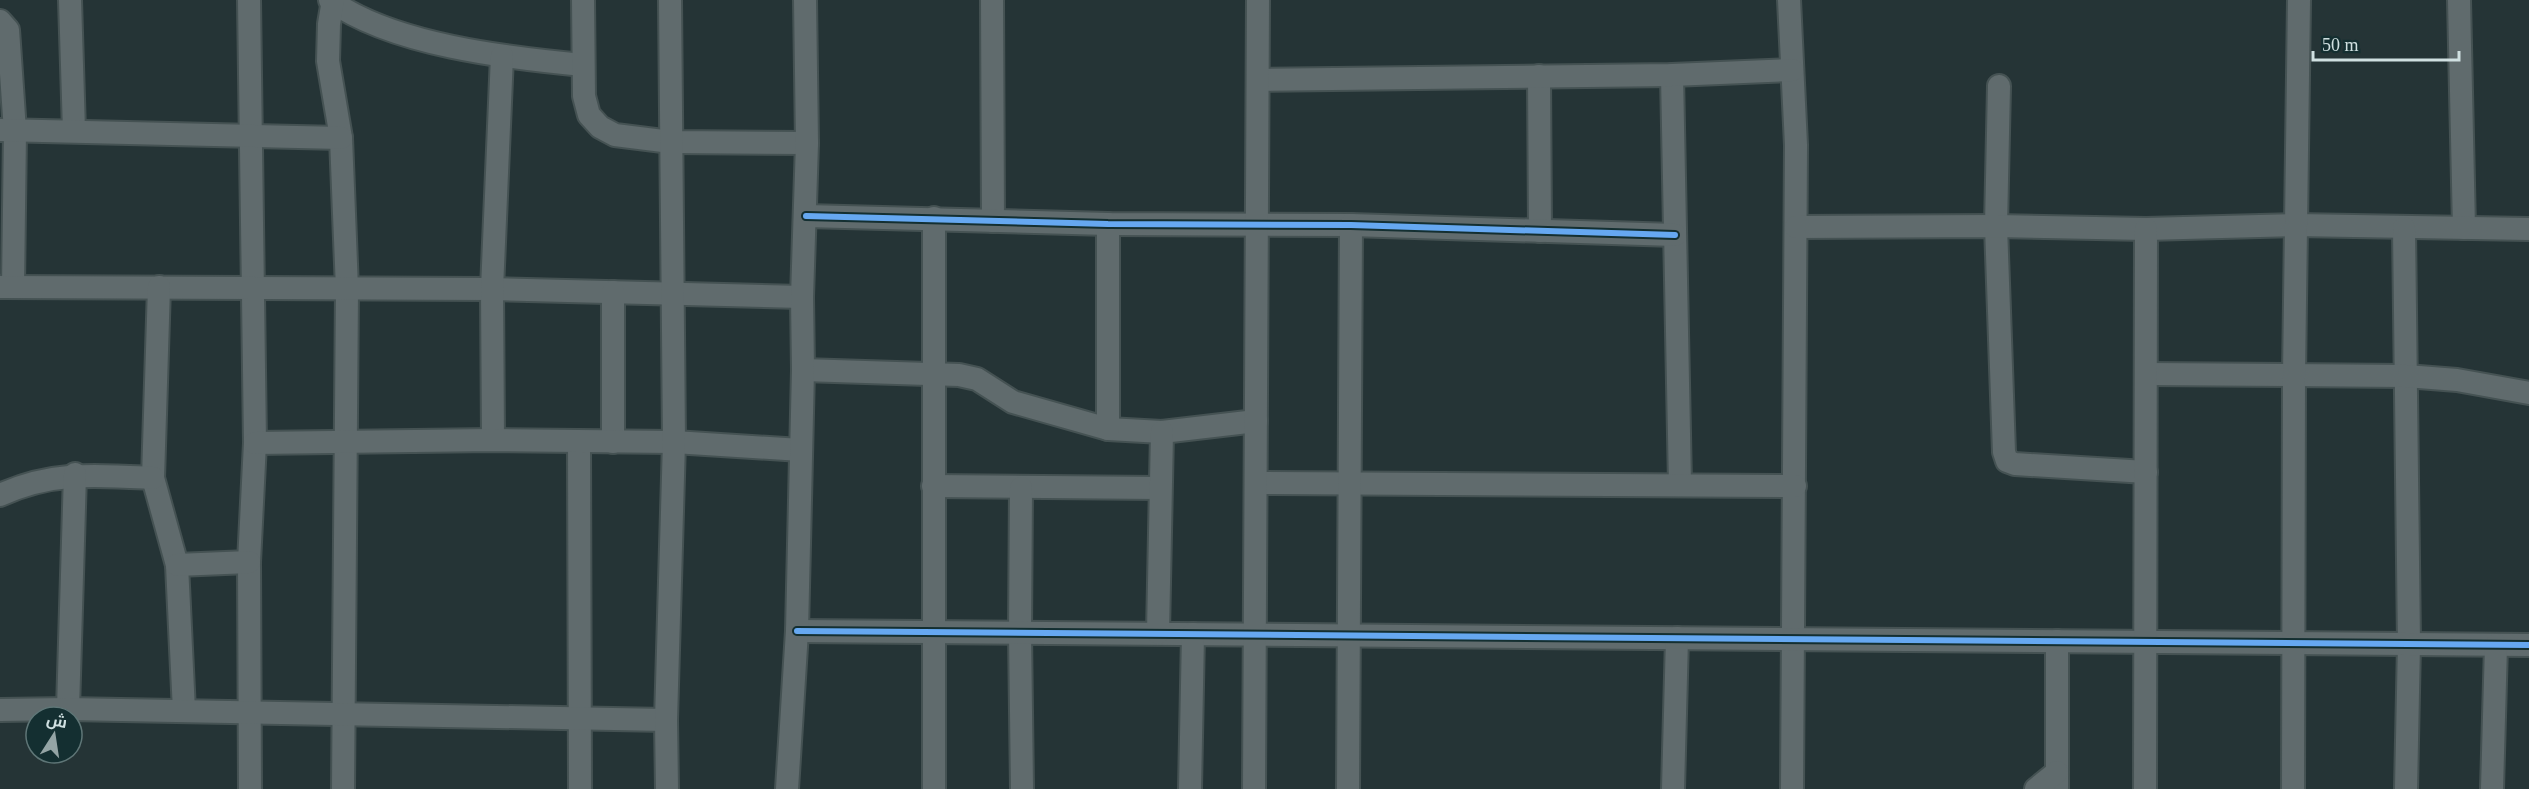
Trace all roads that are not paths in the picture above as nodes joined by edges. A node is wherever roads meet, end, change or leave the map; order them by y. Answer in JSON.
{"nodes":[{"id":1,"x":70,"y":0,"type":"edge"},
{"id":2,"x":249,"y":0,"type":"edge"},
{"id":3,"x":583,"y":0,"type":"edge"},
{"id":4,"x":670,"y":0,"type":"edge"},
{"id":5,"x":804,"y":0,"type":"edge"},
{"id":6,"x":992,"y":0,"type":"edge"},
{"id":7,"x":1258,"y":0,"type":"edge"},
{"id":8,"x":1789,"y":0,"type":"edge"},
{"id":9,"x":2299,"y":0,"type":"edge"},
{"id":10,"x":2459,"y":0,"type":"edge"},
{"id":11,"x":332,"y":1,"type":"edge"},
{"id":12,"x":0,"y":21,"type":"edge"},
{"id":13,"x":502,"y":56,"type":"junction"},
{"id":14,"x":583,"y":65,"type":"junction"},
{"id":15,"x":1792,"y":70,"type":"junction"},
{"id":16,"x":1672,"y":75,"type":"junction"},
{"id":17,"x":1539,"y":76,"type":"junction"},
{"id":18,"x":1258,"y":80,"type":"junction"},
{"id":19,"x":1999,"y":86,"type":"dead end"},
{"id":20,"x":7,"y":130,"type":"edge"},
{"id":21,"x":74,"y":131,"type":"junction"},
{"id":22,"x":250,"y":136,"type":"junction"},
{"id":23,"x":341,"y":138,"type":"junction"},
{"id":24,"x":671,"y":142,"type":"junction"},
{"id":25,"x":807,"y":143,"type":"junction"},
{"id":26,"x":806,"y":216,"type":"junction"},
{"id":27,"x":934,"y":218,"type":"junction"},
{"id":28,"x":993,"y":221,"type":"junction"},
{"id":29,"x":1108,"y":224,"type":"junction"},
{"id":30,"x":1258,"y":225,"type":"junction"},
{"id":31,"x":1351,"y":225,"type":"junction"},
{"id":32,"x":2296,"y":225,"type":"junction"},
{"id":33,"x":1996,"y":226,"type":"junction"},
{"id":34,"x":1796,"y":227,"type":"junction"},
{"id":35,"x":2404,"y":228,"type":"junction"},
{"id":36,"x":2464,"y":228,"type":"junction"},
{"id":37,"x":2146,"y":229,"type":"junction"},
{"id":38,"x":2529,"y":229,"type":"edge"},
{"id":39,"x":1540,"y":231,"type":"junction"},
{"id":40,"x":1675,"y":235,"type":"junction"},
{"id":41,"x":7,"y":287,"type":"edge"},
{"id":42,"x":159,"y":287,"type":"junction"},
{"id":43,"x":254,"y":288,"type":"junction"},
{"id":44,"x":347,"y":289,"type":"junction"},
{"id":45,"x":492,"y":289,"type":"junction"},
{"id":46,"x":613,"y":292,"type":"junction"},
{"id":47,"x":674,"y":293,"type":"junction"},
{"id":48,"x":802,"y":297,"type":"junction"},
{"id":49,"x":803,"y":370,"type":"junction"},
{"id":50,"x":934,"y":374,"type":"junction"},
{"id":51,"x":2146,"y":374,"type":"junction"},
{"id":52,"x":2294,"y":375,"type":"junction"},
{"id":53,"x":2406,"y":376,"type":"junction"},
{"id":54,"x":2529,"y":393,"type":"edge"},
{"id":55,"x":1256,"y":421,"type":"junction"},
{"id":56,"x":1108,"y":429,"type":"junction"},
{"id":57,"x":1162,"y":432,"type":"junction"},
{"id":58,"x":493,"y":440,"type":"junction"},
{"id":59,"x":579,"y":442,"type":"junction"},
{"id":60,"x":613,"y":442,"type":"junction"},
{"id":61,"x":674,"y":442,"type":"junction"},
{"id":62,"x":255,"y":443,"type":"junction"},
{"id":63,"x":347,"y":443,"type":"junction"},
{"id":64,"x":801,"y":450,"type":"junction"},
{"id":65,"x":2146,"y":471,"type":"junction"},
{"id":66,"x":75,"y":474,"type":"junction"},
{"id":67,"x":153,"y":478,"type":"junction"},
{"id":68,"x":1256,"y":483,"type":"junction"},
{"id":69,"x":1350,"y":484,"type":"junction"},
{"id":70,"x":1680,"y":485,"type":"junction"},
{"id":71,"x":933,"y":486,"type":"junction"},
{"id":72,"x":1794,"y":486,"type":"junction"},
{"id":73,"x":1021,"y":488,"type":"junction"},
{"id":74,"x":1160,"y":488,"type":"junction"},
{"id":75,"x":0,"y":495,"type":"edge"},
{"id":76,"x":249,"y":562,"type":"junction"},
{"id":77,"x":177,"y":566,"type":"junction"},
{"id":78,"x":796,"y":631,"type":"junction"},
{"id":79,"x":934,"y":632,"type":"junction"},
{"id":80,"x":1020,"y":633,"type":"junction"},
{"id":81,"x":1158,"y":633,"type":"junction"},
{"id":82,"x":1193,"y":634,"type":"junction"},
{"id":83,"x":1255,"y":635,"type":"junction"},
{"id":84,"x":1349,"y":636,"type":"junction"},
{"id":85,"x":1677,"y":638,"type":"junction"},
{"id":86,"x":1794,"y":639,"type":"junction"},
{"id":87,"x":2057,"y":641,"type":"junction"},
{"id":88,"x":2145,"y":642,"type":"junction"},
{"id":89,"x":2293,"y":643,"type":"junction"},
{"id":90,"x":2409,"y":644,"type":"junction"},
{"id":91,"x":2496,"y":645,"type":"junction"},
{"id":92,"x":2529,"y":645,"type":"edge"},
{"id":93,"x":68,"y":705,"type":"edge"},
{"id":94,"x":84,"y":709,"type":"edge"},
{"id":95,"x":0,"y":710,"type":"edge"},
{"id":96,"x":24,"y":710,"type":"edge"},
{"id":97,"x":184,"y":711,"type":"junction"},
{"id":98,"x":249,"y":713,"type":"junction"},
{"id":99,"x":345,"y":713,"type":"junction"},
{"id":100,"x":580,"y":718,"type":"junction"},
{"id":101,"x":666,"y":720,"type":"junction"},
{"id":102,"x":2057,"y":780,"type":"edge"},
{"id":103,"x":250,"y":789,"type":"edge"},
{"id":104,"x":344,"y":789,"type":"edge"},
{"id":105,"x":580,"y":789,"type":"edge"},
{"id":106,"x":667,"y":789,"type":"edge"},
{"id":107,"x":787,"y":789,"type":"edge"},
{"id":108,"x":934,"y":789,"type":"edge"},
{"id":109,"x":1022,"y":789,"type":"edge"},
{"id":110,"x":1190,"y":789,"type":"edge"},
{"id":111,"x":1254,"y":789,"type":"edge"},
{"id":112,"x":1348,"y":789,"type":"edge"},
{"id":113,"x":1673,"y":789,"type":"edge"},
{"id":114,"x":1792,"y":789,"type":"edge"},
{"id":115,"x":2036,"y":789,"type":"edge"},
{"id":116,"x":2145,"y":789,"type":"edge"},
{"id":117,"x":2293,"y":789,"type":"edge"},
{"id":118,"x":2406,"y":789,"type":"edge"},
{"id":119,"x":2493,"y":789,"type":"edge"}],
"edges":[{"from":1,"to":21,"type":"street"},
{"from":2,"to":22,"type":"street"},
{"from":3,"to":14,"type":"street"},
{"from":4,"to":24,"type":"street"},
{"from":5,"to":25,"type":"street"},
{"from":6,"to":28,"type":"street"},
{"from":7,"to":18,"type":"street"},
{"from":8,"to":15,"type":"street"},
{"from":9,"to":32,"type":"street"},
{"from":10,"to":36,"type":"street"},
{"from":11,"to":13,"type":"street"},
{"from":11,"to":23,"type":"street"},
{"from":12,"to":20,"type":"street"},
{"from":13,"to":14,"type":"street"},
{"from":13,"to":45,"type":"street"},
{"from":14,"to":24,"type":"street"},
{"from":15,"to":16,"type":"street"},
{"from":15,"to":34,"type":"street"},
{"from":16,"to":17,"type":"street"},
{"from":16,"to":40,"type":"street"},
{"from":17,"to":18,"type":"street"},
{"from":17,"to":39,"type":"street"},
{"from":18,"to":30,"type":"street"},
{"from":19,"to":33,"type":"street"},
{"from":20,"to":21,"type":"street"},
{"from":20,"to":41,"type":"street"},
{"from":21,"to":22,"type":"street"},
{"from":22,"to":23,"type":"street"},
{"from":22,"to":43,"type":"street"},
{"from":23,"to":44,"type":"street"},
{"from":24,"to":25,"type":"street"},
{"from":24,"to":47,"type":"street"},
{"from":25,"to":26,"type":"street"},
{"from":26,"to":27,"type":"street"},
{"from":26,"to":48,"type":"street"},
{"from":27,"to":28,"type":"street"},
{"from":27,"to":50,"type":"street"},
{"from":28,"to":29,"type":"street"},
{"from":29,"to":30,"type":"street"},
{"from":29,"to":56,"type":"street"},
{"from":30,"to":31,"type":"street"},
{"from":30,"to":55,"type":"street"},
{"from":31,"to":39,"type":"street"},
{"from":31,"to":69,"type":"street"},
{"from":32,"to":35,"type":"street"},
{"from":32,"to":37,"type":"street"},
{"from":32,"to":52,"type":"street"},
{"from":33,"to":34,"type":"street"},
{"from":33,"to":37,"type":"street"},
{"from":33,"to":65,"type":"street"},
{"from":34,"to":72,"type":"street"},
{"from":35,"to":36,"type":"street"},
{"from":35,"to":53,"type":"street"},
{"from":36,"to":38,"type":"street"},
{"from":37,"to":51,"type":"street"},
{"from":39,"to":40,"type":"street"},
{"from":40,"to":70,"type":"street"},
{"from":41,"to":42,"type":"street"},
{"from":42,"to":43,"type":"street"},
{"from":42,"to":67,"type":"street"},
{"from":43,"to":44,"type":"street"},
{"from":43,"to":62,"type":"street"},
{"from":44,"to":45,"type":"street"},
{"from":44,"to":63,"type":"street"},
{"from":45,"to":46,"type":"street"},
{"from":45,"to":58,"type":"street"},
{"from":46,"to":47,"type":"street"},
{"from":46,"to":60,"type":"street"},
{"from":47,"to":48,"type":"street"},
{"from":47,"to":61,"type":"street"},
{"from":48,"to":49,"type":"street"},
{"from":49,"to":50,"type":"street"},
{"from":49,"to":64,"type":"street"},
{"from":50,"to":56,"type":"street"},
{"from":50,"to":71,"type":"street"},
{"from":51,"to":52,"type":"street"},
{"from":51,"to":65,"type":"street"},
{"from":52,"to":53,"type":"street"},
{"from":52,"to":89,"type":"street"},
{"from":53,"to":54,"type":"street"},
{"from":53,"to":90,"type":"street"},
{"from":55,"to":57,"type":"street"},
{"from":55,"to":68,"type":"street"},
{"from":56,"to":57,"type":"street"},
{"from":57,"to":74,"type":"street"},
{"from":58,"to":59,"type":"street"},
{"from":58,"to":63,"type":"street"},
{"from":59,"to":60,"type":"street"},
{"from":59,"to":100,"type":"street"},
{"from":60,"to":61,"type":"street"},
{"from":61,"to":64,"type":"street"},
{"from":61,"to":101,"type":"street"},
{"from":62,"to":63,"type":"street"},
{"from":62,"to":76,"type":"street"},
{"from":63,"to":99,"type":"street"},
{"from":64,"to":78,"type":"street"},
{"from":65,"to":88,"type":"street"},
{"from":66,"to":67,"type":"street"},
{"from":66,"to":75,"type":"street"},
{"from":66,"to":93,"type":"street"},
{"from":67,"to":77,"type":"street"},
{"from":68,"to":69,"type":"street"},
{"from":68,"to":83,"type":"street"},
{"from":69,"to":70,"type":"street"},
{"from":69,"to":84,"type":"street"},
{"from":70,"to":72,"type":"street"},
{"from":71,"to":73,"type":"street"},
{"from":71,"to":79,"type":"street"},
{"from":72,"to":86,"type":"street"},
{"from":73,"to":74,"type":"street"},
{"from":73,"to":80,"type":"street"},
{"from":74,"to":81,"type":"street"},
{"from":76,"to":77,"type":"street"},
{"from":76,"to":98,"type":"street"},
{"from":77,"to":97,"type":"street"},
{"from":78,"to":79,"type":"street"},
{"from":78,"to":107,"type":"street"},
{"from":79,"to":80,"type":"street"},
{"from":79,"to":108,"type":"street"},
{"from":80,"to":81,"type":"street"},
{"from":80,"to":109,"type":"street"},
{"from":81,"to":82,"type":"street"},
{"from":82,"to":83,"type":"street"},
{"from":82,"to":110,"type":"street"},
{"from":83,"to":84,"type":"street"},
{"from":83,"to":111,"type":"street"},
{"from":84,"to":85,"type":"street"},
{"from":84,"to":112,"type":"street"},
{"from":85,"to":86,"type":"street"},
{"from":85,"to":113,"type":"street"},
{"from":86,"to":87,"type":"street"},
{"from":86,"to":114,"type":"street"},
{"from":87,"to":88,"type":"street"},
{"from":87,"to":102,"type":"street"},
{"from":88,"to":89,"type":"street"},
{"from":88,"to":116,"type":"street"},
{"from":89,"to":90,"type":"street"},
{"from":89,"to":117,"type":"street"},
{"from":90,"to":91,"type":"street"},
{"from":90,"to":118,"type":"street"},
{"from":91,"to":92,"type":"street"},
{"from":91,"to":119,"type":"street"},
{"from":94,"to":97,"type":"street"},
{"from":95,"to":96,"type":"street"},
{"from":97,"to":98,"type":"street"},
{"from":98,"to":99,"type":"street"},
{"from":98,"to":103,"type":"street"},
{"from":99,"to":100,"type":"street"},
{"from":99,"to":104,"type":"street"},
{"from":100,"to":101,"type":"street"},
{"from":100,"to":105,"type":"street"},
{"from":101,"to":106,"type":"street"},
{"from":102,"to":115,"type":"street"}]}
